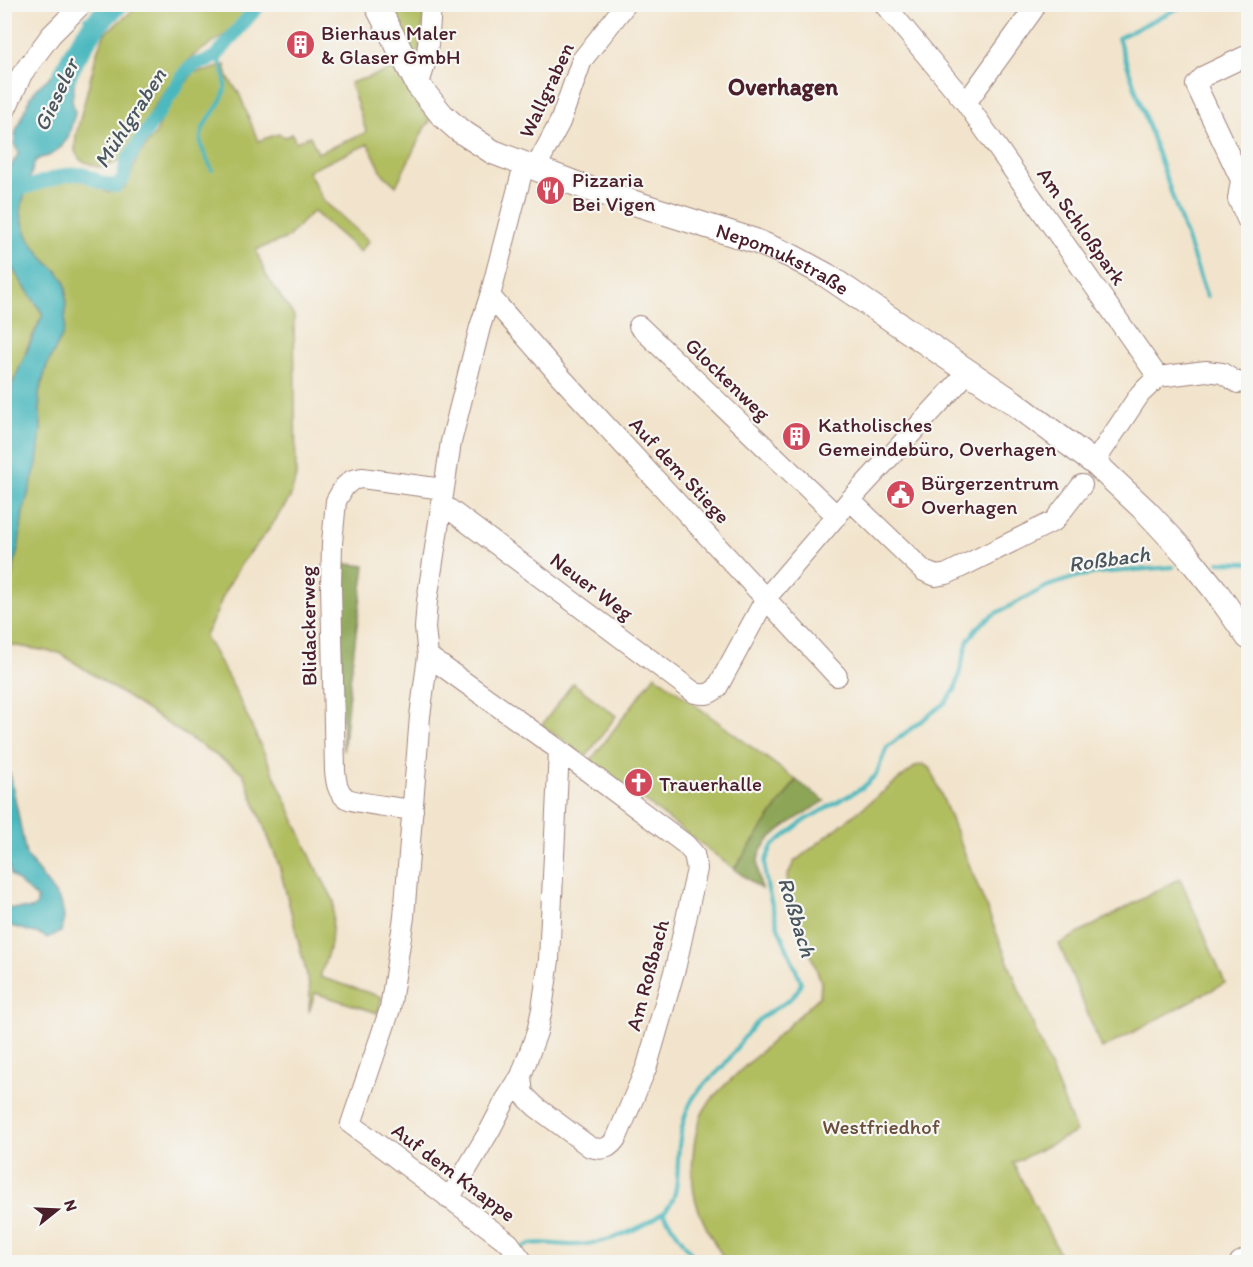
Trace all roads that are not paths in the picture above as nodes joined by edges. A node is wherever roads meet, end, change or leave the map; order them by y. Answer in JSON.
{"nodes":[{"id":1,"x":82,"y":4,"type":"edge"},
{"id":2,"x":376,"y":4,"type":"edge"},
{"id":3,"x":431,"y":4,"type":"edge"},
{"id":4,"x":626,"y":4,"type":"edge"},
{"id":5,"x":884,"y":4,"type":"edge"},
{"id":6,"x":1034,"y":4,"type":"edge"},
{"id":7,"x":1248,"y":55,"type":"edge"},
{"id":8,"x":418,"y":85,"type":"junction"},
{"id":9,"x":966,"y":103,"type":"junction"},
{"id":10,"x":4,"y":113,"type":"edge"},
{"id":11,"x":530,"y":167,"type":"junction"},
{"id":12,"x":1245,"y":179,"type":"edge"},
{"id":13,"x":1248,"y":221,"type":"edge"},
{"id":14,"x":490,"y":296,"type":"junction"},
{"id":15,"x":639,"y":326,"type":"dead end"},
{"id":16,"x":968,"y":372,"type":"junction"},
{"id":17,"x":1158,"y":377,"type":"junction"},
{"id":18,"x":1248,"y":381,"type":"edge"},
{"id":19,"x":1097,"y":465,"type":"junction"},
{"id":20,"x":1082,"y":484,"type":"dead end"},
{"id":21,"x":442,"y":496,"type":"junction"},
{"id":22,"x":850,"y":500,"type":"junction"},
{"id":23,"x":837,"y":516,"type":"junction"},
{"id":24,"x":766,"y":598,"type":"junction"},
{"id":25,"x":1248,"y":637,"type":"edge"},
{"id":26,"x":428,"y":656,"type":"junction"},
{"id":27,"x":837,"y":676,"type":"dead end"},
{"id":28,"x":559,"y":750,"type":"junction"},
{"id":29,"x":413,"y":810,"type":"junction"},
{"id":30,"x":521,"y":1076,"type":"junction"},
{"id":31,"x":449,"y":1199,"type":"junction"},
{"id":32,"x":1248,"y":1258,"type":"edge"},
{"id":33,"x":523,"y":1263,"type":"edge"},
{"id":34,"x":1240,"y":1263,"type":"edge"}],
"edges":[{"from":1,"to":10,"type":"street"},
{"from":2,"to":8,"type":"main road","name":"Nepomukstraße"},
{"from":3,"to":8,"type":"street"},
{"from":4,"to":11,"type":"street","name":"Wallgraben"},
{"from":5,"to":9,"type":"street","name":"Am Schloßpark"},
{"from":6,"to":9,"type":"street"},
{"from":7,"to":12,"type":"street"},
{"from":8,"to":11,"type":"main road","name":"Nepomukstraße"},
{"from":9,"to":17,"type":"street","name":"Am Schloßpark"},
{"from":11,"to":14,"type":"street"},
{"from":11,"to":16,"type":"main road","name":"Nepomukstraße"},
{"from":12,"to":13,"type":"street"},
{"from":14,"to":21,"type":"street"},
{"from":14,"to":24,"type":"street","name":"Auf dem Stiege"},
{"from":15,"to":23,"type":"street","name":"Glockenweg"},
{"from":16,"to":19,"type":"main road","name":"Nepomukstraße"},
{"from":16,"to":22,"type":"street"},
{"from":17,"to":18,"type":"street"},
{"from":17,"to":19,"type":"street"},
{"from":19,"to":25,"type":"main road","name":"Nepomukstraße"},
{"from":20,"to":22,"type":"street"},
{"from":21,"to":24,"type":"street","name":"Neuer Weg"},
{"from":21,"to":26,"type":"street"},
{"from":21,"to":29,"type":"street","name":"Blidackerweg"},
{"from":22,"to":23,"type":"street"},
{"from":23,"to":24,"type":"street"},
{"from":24,"to":27,"type":"street","name":"Auf dem Stiege"},
{"from":26,"to":28,"type":"street","name":"Am Roßbach"},
{"from":26,"to":29,"type":"street"},
{"from":28,"to":30,"type":"street"},
{"from":28,"to":30,"type":"street","name":"Am Roßbach"},
{"from":29,"to":31,"type":"street","name":"Auf dem Knappe"},
{"from":30,"to":31,"type":"street"},
{"from":31,"to":33,"type":"street","name":"Auf dem Knappe"},
{"from":32,"to":34,"type":"street"}]}
